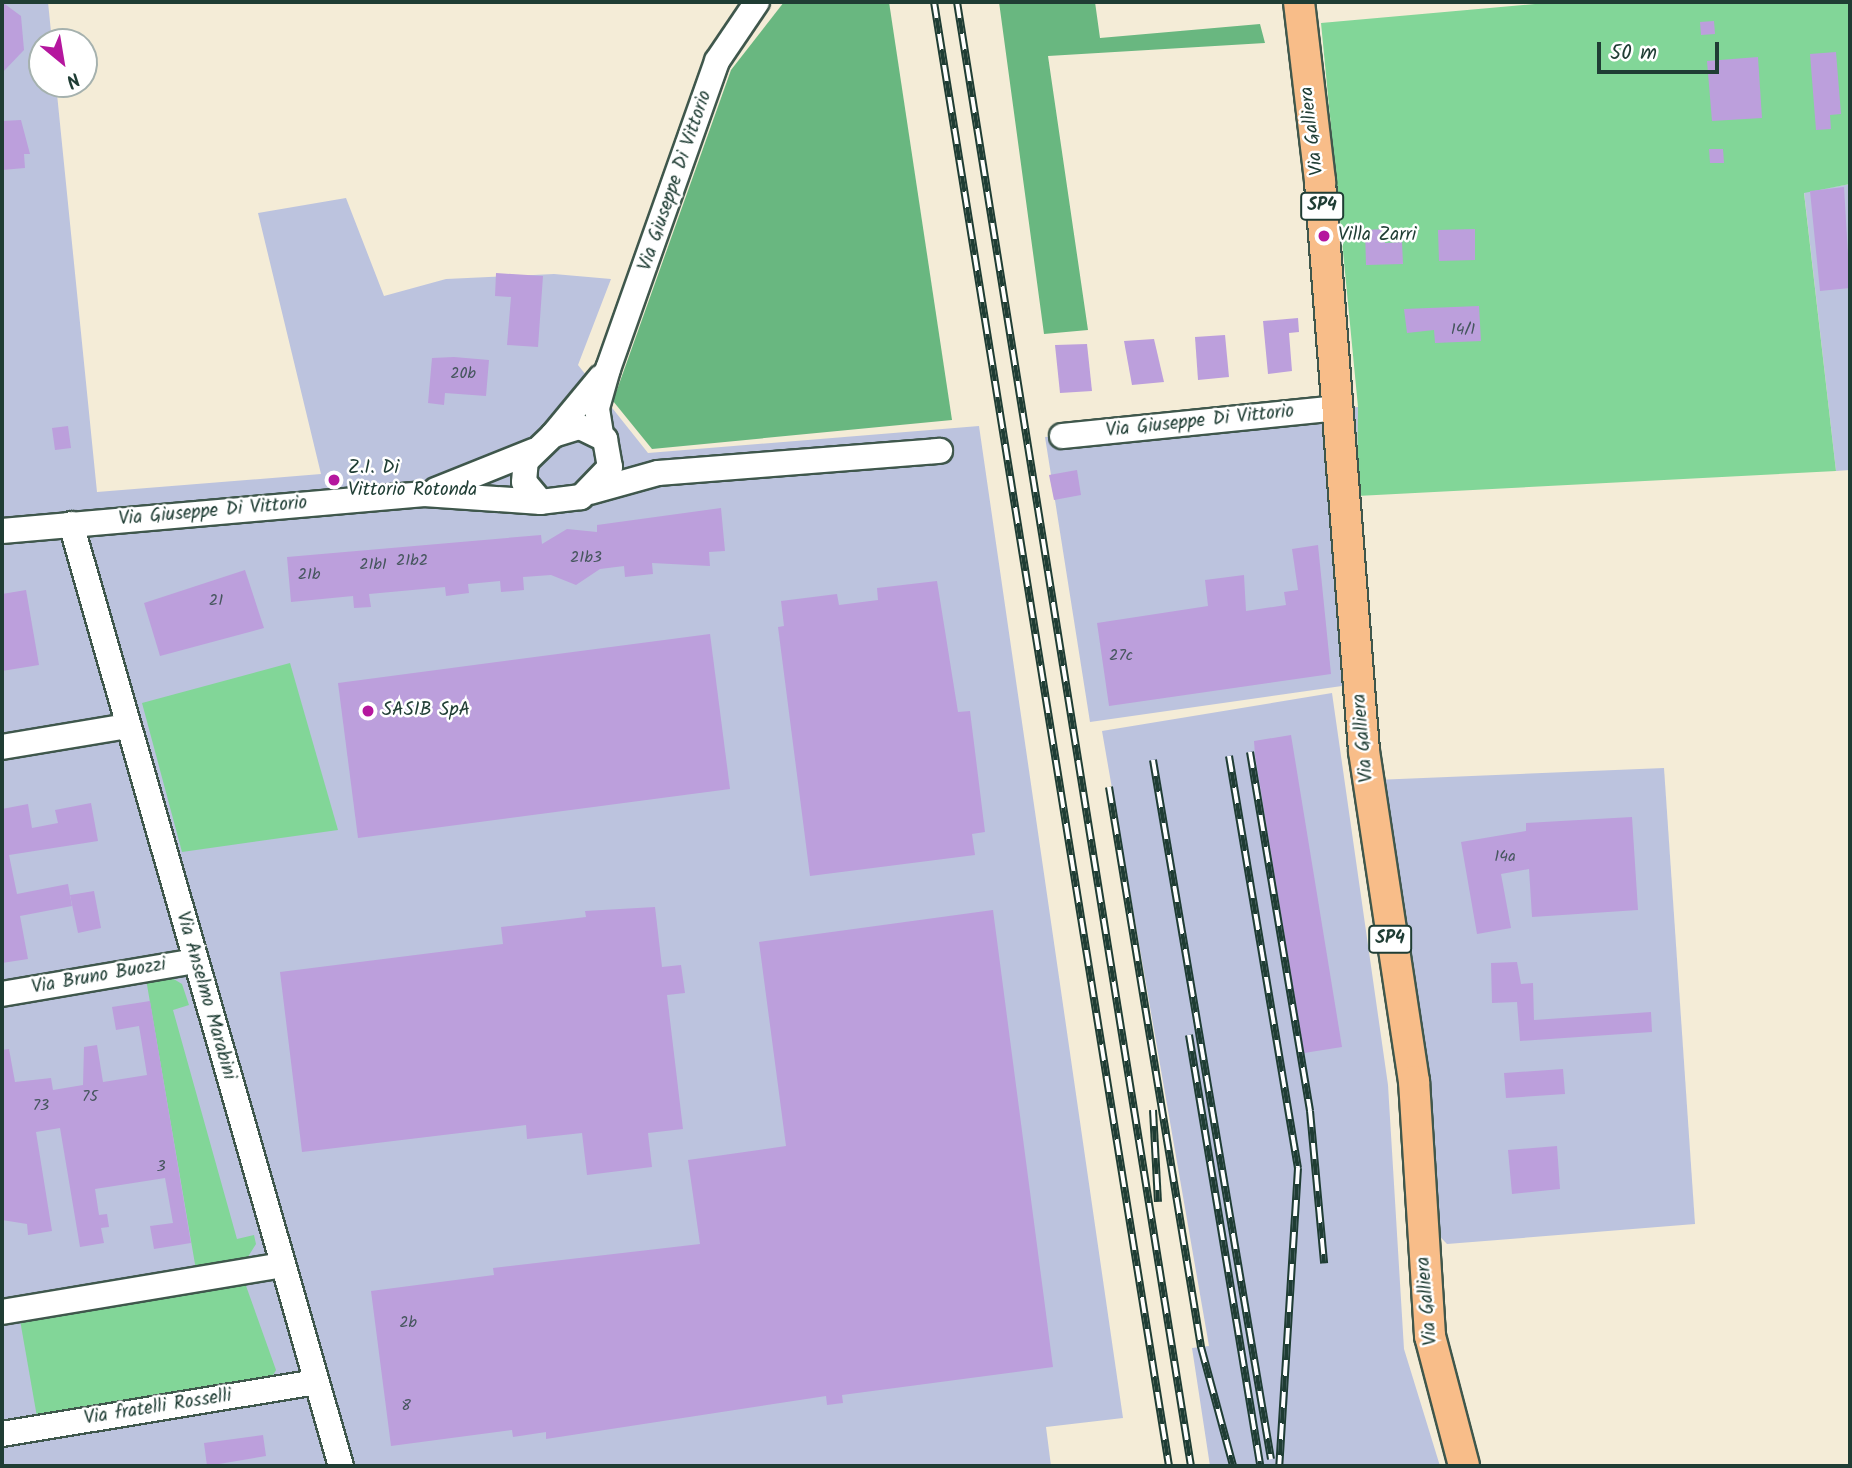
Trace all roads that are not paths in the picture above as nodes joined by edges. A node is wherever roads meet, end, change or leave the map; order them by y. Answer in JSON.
{"nodes":[{"id":1,"x":757,"y":2,"type":"edge"},
{"id":2,"x":1298,"y":3,"type":"edge"},
{"id":3,"x":608,"y":369,"type":"junction"},
{"id":4,"x":1339,"y":408,"type":"junction"},
{"id":5,"x":553,"y":435,"type":"junction"},
{"id":6,"x":1062,"y":436,"type":"dead end"},
{"id":7,"x":605,"y":440,"type":"junction"},
{"id":8,"x":533,"y":451,"type":"junction"},
{"id":9,"x":940,"y":451,"type":"dead end"},
{"id":10,"x":658,"y":473,"type":"junction"},
{"id":11,"x":590,"y":492,"type":"junction"},
{"id":12,"x":424,"y":494,"type":"junction"},
{"id":13,"x":541,"y":502,"type":"junction"},
{"id":14,"x":71,"y":524,"type":"junction"},
{"id":15,"x":2,"y":531,"type":"edge"},
{"id":16,"x":128,"y":726,"type":"junction"},
{"id":17,"x":2,"y":747,"type":"edge"},
{"id":18,"x":195,"y":961,"type":"junction"},
{"id":19,"x":2,"y":994,"type":"edge"},
{"id":20,"x":282,"y":1265,"type":"junction"},
{"id":21,"x":2,"y":1312,"type":"edge"},
{"id":22,"x":315,"y":1382,"type":"junction"},
{"id":23,"x":2,"y":1434,"type":"edge"},
{"id":24,"x":341,"y":1466,"type":"edge"},
{"id":25,"x":1464,"y":1466,"type":"edge"}],
"edges":[{"from":1,"to":3,"type":"street","name":"Via Giuseppe Di Vittorio"},
{"from":2,"to":4,"type":"main road","name":"Via Galliera","number":"SP4"},
{"from":3,"to":5,"type":"street","name":"Via Giuseppe Di Vittorio"},
{"from":3,"to":7,"type":"street","name":"Via Giuseppe Di Vittorio"},
{"from":4,"to":6,"type":"street","name":"Via Giuseppe Di Vittorio"},
{"from":4,"to":25,"type":"main road","name":"Via Galliera","number":"SP4"},
{"from":5,"to":7,"type":"street","name":"Via Giuseppe Di Vittorio"},
{"from":5,"to":8,"type":"street","name":"Via Giuseppe Di Vittorio"},
{"from":7,"to":10,"type":"street","name":"Via Giuseppe Di Vittorio"},
{"from":7,"to":11,"type":"street","name":"Via Giuseppe Di Vittorio"},
{"from":8,"to":12,"type":"street","name":"Via Giuseppe Di Vittorio"},
{"from":8,"to":13,"type":"street"},
{"from":9,"to":10,"type":"street","name":"Via Giuseppe Di Vittorio"},
{"from":10,"to":11,"type":"street","name":"Via Giuseppe Di Vittorio"},
{"from":11,"to":13,"type":"street","name":"Via Giuseppe Di Vittorio"},
{"from":12,"to":13,"type":"street","name":"Via Giuseppe Di Vittorio"},
{"from":12,"to":14,"type":"street","name":"Via Giuseppe Di Vittorio"},
{"from":14,"to":15,"type":"street","name":"Via Giuseppe Di Vittorio"},
{"from":14,"to":16,"type":"street","name":"Via Anselmo Marabini"},
{"from":16,"to":17,"type":"street"},
{"from":16,"to":18,"type":"street","name":"Via Anselmo Marabini"},
{"from":18,"to":19,"type":"street","name":"Via Bruno Buozzi"},
{"from":18,"to":20,"type":"street","name":"Via Anselmo Marabini"},
{"from":20,"to":21,"type":"street"},
{"from":20,"to":22,"type":"street","name":"Via Anselmo Marabini"},
{"from":22,"to":23,"type":"street","name":"Via fratelli Rosselli"},
{"from":22,"to":24,"type":"street","name":"Via Anselmo Marabini"}]}
